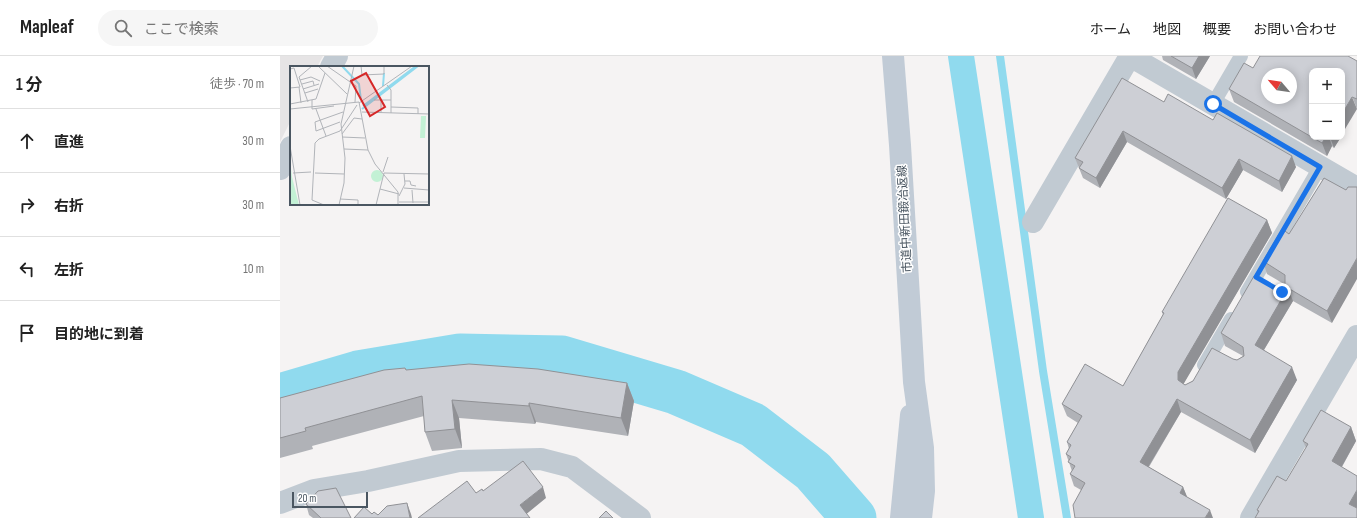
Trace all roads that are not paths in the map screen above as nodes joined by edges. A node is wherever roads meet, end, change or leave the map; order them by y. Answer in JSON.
{"nodes":[{"id":1,"x":336,"y":56,"type":"edge"},
{"id":2,"x":893,"y":56,"type":"edge"},
{"id":3,"x":1130,"y":56,"type":"edge"},
{"id":4,"x":1241,"y":56,"type":"edge"},
{"id":5,"x":331,"y":66,"type":"edge"},
{"id":6,"x":1213,"y":104,"type":"junction"},
{"id":7,"x":290,"y":149,"type":"edge"},
{"id":8,"x":1320,"y":167,"type":"junction"},
{"id":9,"x":280,"y":169,"type":"edge"},
{"id":10,"x":1357,"y":188,"type":"edge"},
{"id":11,"x":1033,"y":222,"type":"dead end"},
{"id":12,"x":1256,"y":277,"type":"junction"},
{"id":13,"x":1269,"y":285,"type":"edge"},
{"id":14,"x":1357,"y":336,"type":"edge"},
{"id":15,"x":1213,"y":349,"type":"junction"},
{"id":16,"x":1227,"y":356,"type":"edge"},
{"id":17,"x":1197,"y":376,"type":"edge"},
{"id":18,"x":914,"y":382,"type":"junction"},
{"id":19,"x":280,"y":503,"type":"edge"},
{"id":20,"x":640,"y":518,"type":"edge"},
{"id":21,"x":901,"y":518,"type":"edge"},
{"id":22,"x":921,"y":518,"type":"edge"},
{"id":23,"x":1251,"y":518,"type":"edge"}],
"edges":[{"from":1,"to":5,"type":"street"},
{"from":2,"to":18,"type":"street","name":"市道中新田鍛冶返線"},
{"from":3,"to":6,"type":"street"},
{"from":3,"to":11,"type":"street"},
{"from":4,"to":6,"type":"lane"},
{"from":6,"to":8,"type":"street"},
{"from":7,"to":9,"type":"street"},
{"from":8,"to":10,"type":"street"},
{"from":8,"to":12,"type":"lane"},
{"from":12,"to":13,"type":"lane"},
{"from":12,"to":15,"type":"lane"},
{"from":14,"to":23,"type":"street"},
{"from":15,"to":16,"type":"lane"},
{"from":15,"to":17,"type":"lane"},
{"from":18,"to":21,"type":"street","name":"市道中新田鍛冶返線"},
{"from":18,"to":22,"type":"street","name":"市道中新田鍛冶返線"},
{"from":19,"to":20,"type":"street"}]}
